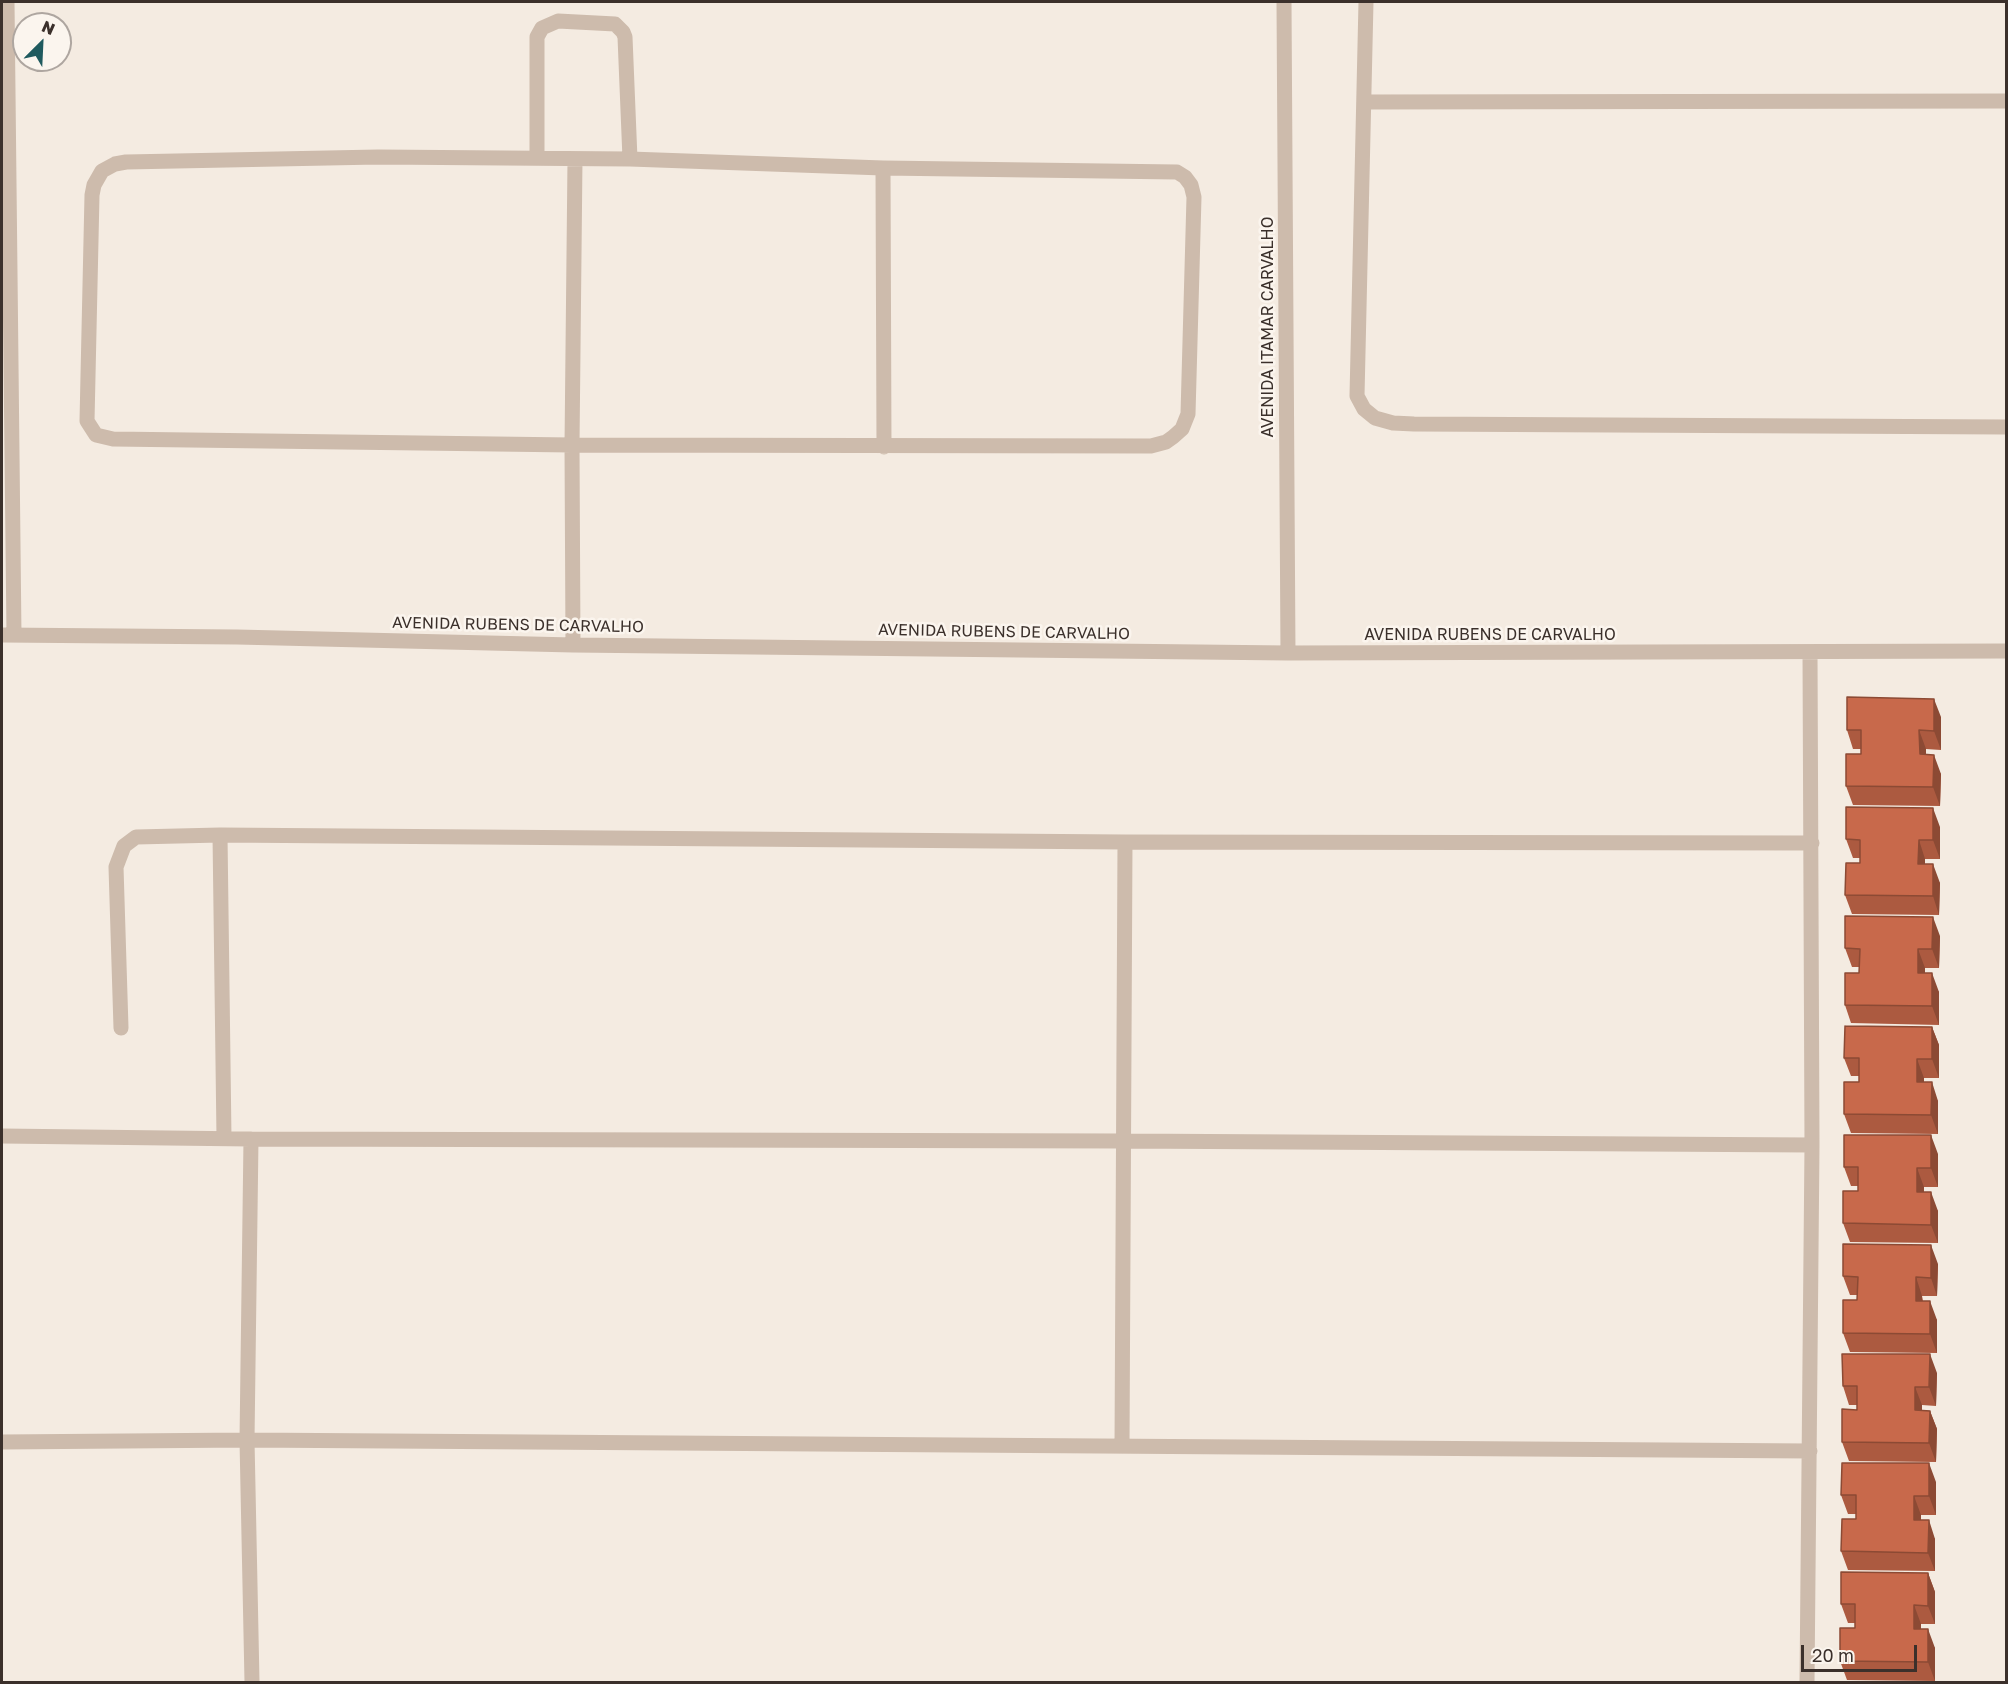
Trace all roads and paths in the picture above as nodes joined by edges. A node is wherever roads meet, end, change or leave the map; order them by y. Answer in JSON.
{"nodes":[{"id":1,"x":7,"y":2,"type":"edge"},
{"id":2,"x":1284,"y":2,"type":"edge"},
{"id":3,"x":1366,"y":2,"type":"edge"},
{"id":4,"x":2007,"y":101,"type":"edge"},
{"id":5,"x":1364,"y":102,"type":"junction"},
{"id":6,"x":537,"y":158,"type":"junction"},
{"id":7,"x":575,"y":159,"type":"junction"},
{"id":8,"x":630,"y":159,"type":"junction"},
{"id":9,"x":883,"y":168,"type":"junction"},
{"id":10,"x":6,"y":375,"type":"edge"},
{"id":11,"x":2007,"y":427,"type":"edge"},
{"id":12,"x":572,"y":445,"type":"junction"},
{"id":13,"x":884,"y":447,"type":"junction"},
{"id":14,"x":8,"y":635,"type":"edge"},
{"id":15,"x":573,"y":645,"type":"junction"},
{"id":16,"x":2007,"y":651,"type":"edge"},
{"id":17,"x":1810,"y":652,"type":"junction"},
{"id":18,"x":1288,"y":653,"type":"junction"},
{"id":19,"x":220,"y":835,"type":"junction"},
{"id":20,"x":1125,"y":842,"type":"junction"},
{"id":21,"x":1812,"y":843,"type":"junction"},
{"id":22,"x":121,"y":1028,"type":"dead end"},
{"id":23,"x":2,"y":1136,"type":"edge"},
{"id":24,"x":224,"y":1138,"type":"junction"},
{"id":25,"x":251,"y":1140,"type":"junction"},
{"id":26,"x":1123,"y":1141,"type":"junction"},
{"id":27,"x":1812,"y":1145,"type":"junction"},
{"id":28,"x":247,"y":1440,"type":"junction"},
{"id":29,"x":2,"y":1442,"type":"edge"},
{"id":30,"x":1122,"y":1446,"type":"junction"},
{"id":31,"x":1810,"y":1451,"type":"junction"},
{"id":32,"x":252,"y":1683,"type":"edge"},
{"id":33,"x":1807,"y":1683,"type":"edge"}],
"edges":[{"from":1,"to":10,"type":"street"},
{"from":2,"to":18,"type":"street","name":"AVENIDA ITAMAR CARVALHO"},
{"from":3,"to":5,"type":"street"},
{"from":4,"to":5,"type":"street"},
{"from":5,"to":11,"type":"street"},
{"from":6,"to":7,"type":"street"},
{"from":6,"to":8,"type":"street"},
{"from":6,"to":12,"type":"street"},
{"from":7,"to":8,"type":"street"},
{"from":7,"to":12,"type":"street"},
{"from":8,"to":9,"type":"street"},
{"from":9,"to":13,"type":"street"},
{"from":9,"to":13,"type":"street"},
{"from":10,"to":14,"type":"street"},
{"from":12,"to":13,"type":"street"},
{"from":12,"to":15,"type":"street"},
{"from":14,"to":15,"type":"street","name":"AVENIDA RUBENS DE CARVALHO"},
{"from":15,"to":18,"type":"street","name":"AVENIDA RUBENS DE CARVALHO"},
{"from":16,"to":17,"type":"street","name":"AVENIDA RUBENS DE CARVALHO"},
{"from":17,"to":18,"type":"street","name":"AVENIDA RUBENS DE CARVALHO"},
{"from":17,"to":21,"type":"street"},
{"from":19,"to":20,"type":"street"},
{"from":19,"to":22,"type":"street"},
{"from":19,"to":24,"type":"street"},
{"from":20,"to":21,"type":"street"},
{"from":20,"to":26,"type":"street"},
{"from":21,"to":27,"type":"street"},
{"from":23,"to":24,"type":"street"},
{"from":24,"to":25,"type":"street"},
{"from":25,"to":26,"type":"street"},
{"from":25,"to":28,"type":"street"},
{"from":26,"to":27,"type":"street"},
{"from":26,"to":30,"type":"street"},
{"from":27,"to":31,"type":"street"},
{"from":28,"to":29,"type":"street"},
{"from":28,"to":30,"type":"street"},
{"from":28,"to":32,"type":"street"},
{"from":30,"to":31,"type":"street"},
{"from":31,"to":33,"type":"street"}]}
